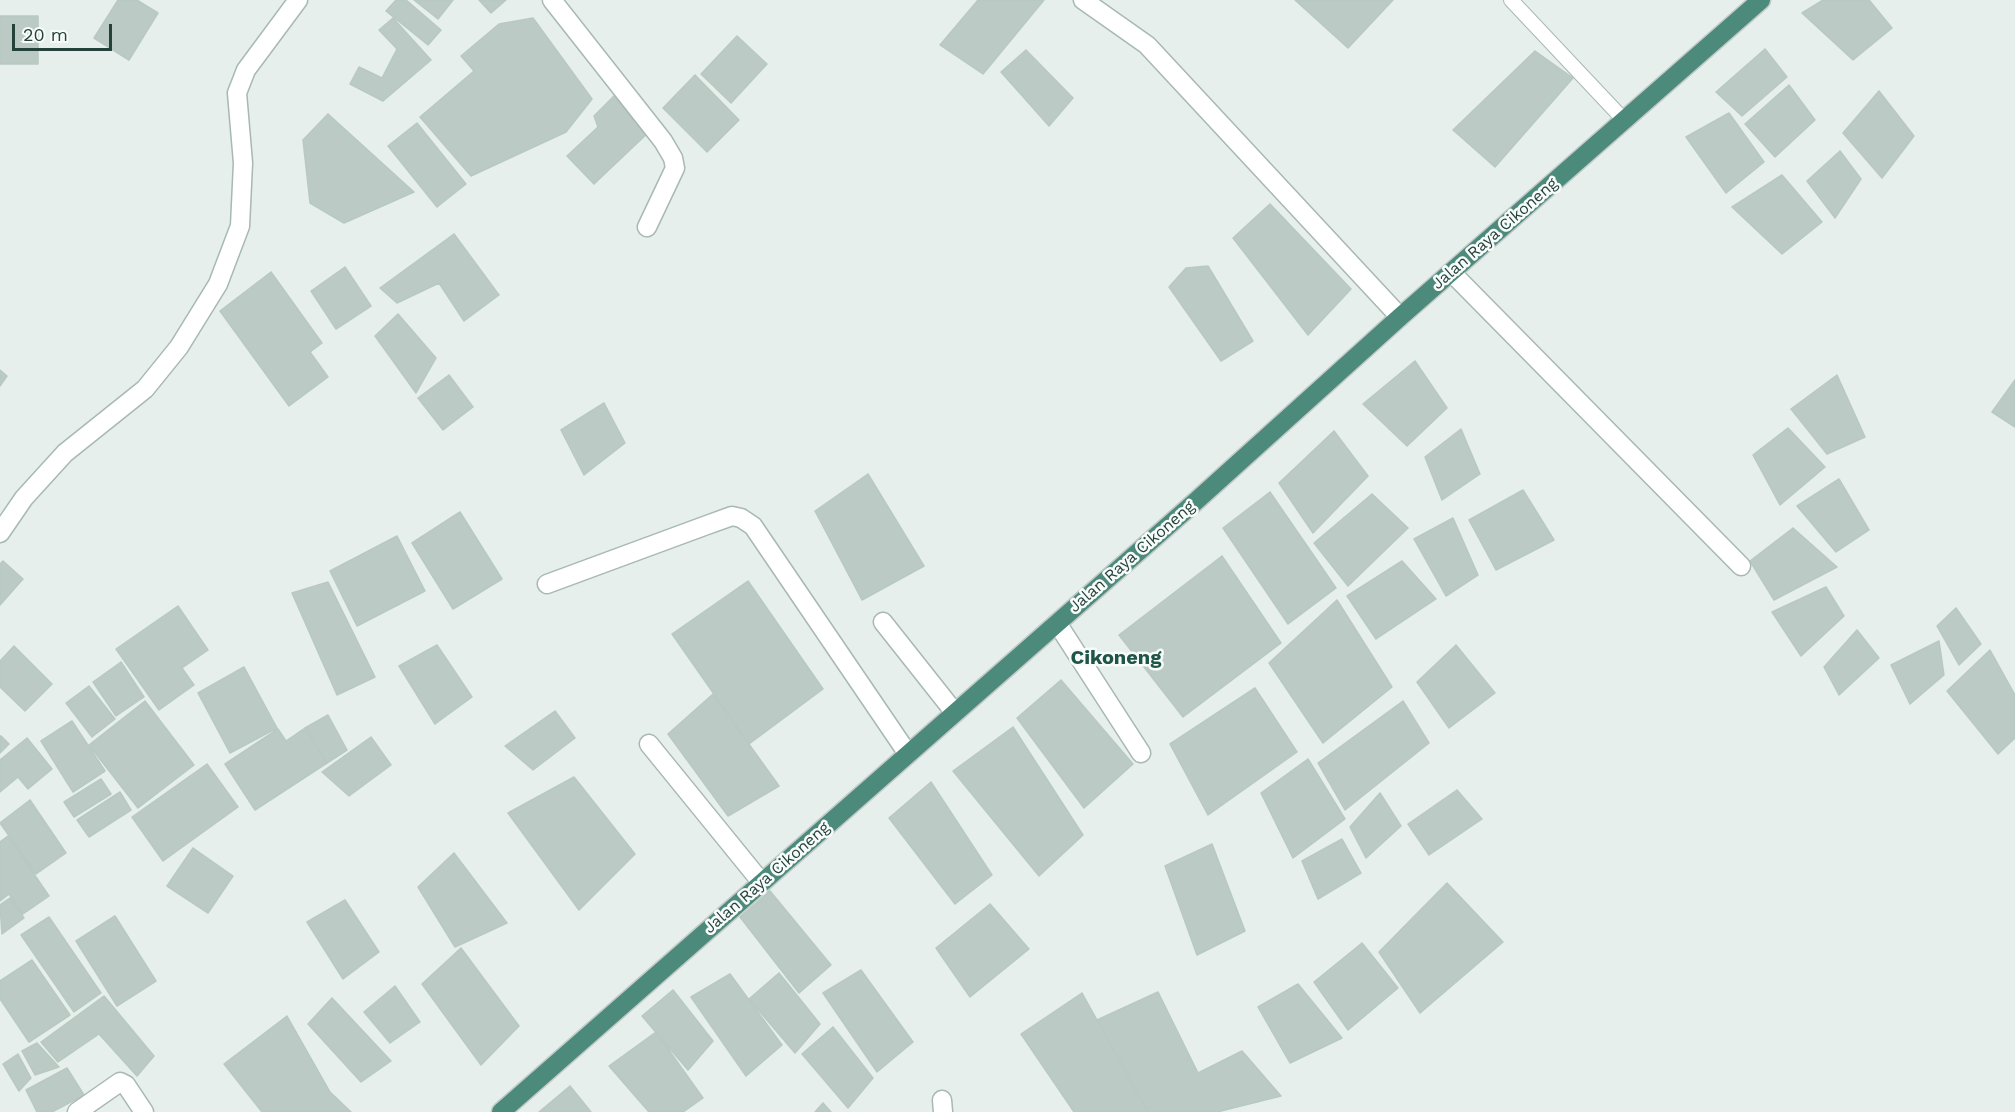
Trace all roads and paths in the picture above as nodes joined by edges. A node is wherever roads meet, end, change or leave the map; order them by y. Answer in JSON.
{"nodes":[{"id":1,"x":298,"y":0,"type":"edge"},
{"id":2,"x":552,"y":0,"type":"edge"},
{"id":3,"x":1083,"y":0,"type":"edge"},
{"id":4,"x":1511,"y":0,"type":"edge"},
{"id":5,"x":1761,"y":0,"type":"edge"},
{"id":6,"x":1624,"y":120,"type":"junction"},
{"id":7,"x":647,"y":227,"type":"dead end"},
{"id":8,"x":1452,"y":273,"type":"junction"},
{"id":9,"x":1400,"y":317,"type":"junction"},
{"id":10,"x":0,"y":532,"type":"edge"},
{"id":11,"x":1741,"y":566,"type":"dead end"},
{"id":12,"x":547,"y":584,"type":"dead end"},
{"id":13,"x":883,"y":622,"type":"dead end"},
{"id":14,"x":1057,"y":623,"type":"junction"},
{"id":15,"x":955,"y":713,"type":"junction"},
{"id":16,"x":649,"y":744,"type":"dead end"},
{"id":17,"x":1141,"y":753,"type":"dead end"},
{"id":18,"x":908,"y":754,"type":"junction"},
{"id":19,"x":762,"y":883,"type":"junction"},
{"id":20,"x":76,"y":1112,"type":"edge"},
{"id":21,"x":144,"y":1112,"type":"edge"},
{"id":22,"x":501,"y":1112,"type":"edge"}],
"edges":[{"from":1,"to":10,"type":"street"},
{"from":2,"to":7,"type":"street"},
{"from":3,"to":9,"type":"street"},
{"from":4,"to":6,"type":"lane"},
{"from":5,"to":6,"type":"highway","name":"Jalan Raya Cikoneng"},
{"from":6,"to":8,"type":"highway","name":"Jalan Raya Cikoneng"},
{"from":8,"to":9,"type":"highway","name":"Jalan Raya Cikoneng"},
{"from":8,"to":11,"type":"street"},
{"from":9,"to":14,"type":"highway","name":"Jalan Raya Cikoneng"},
{"from":12,"to":18,"type":"street"},
{"from":13,"to":15,"type":"street"},
{"from":14,"to":15,"type":"highway","name":"Jalan Raya Cikoneng"},
{"from":14,"to":17,"type":"street"},
{"from":15,"to":18,"type":"highway","name":"Jalan Raya Cikoneng"},
{"from":16,"to":19,"type":"street"},
{"from":18,"to":19,"type":"highway","name":"Jalan Raya Cikoneng"},
{"from":19,"to":22,"type":"highway","name":"Jalan Raya Cikoneng"},
{"from":20,"to":21,"type":"street"}]}
